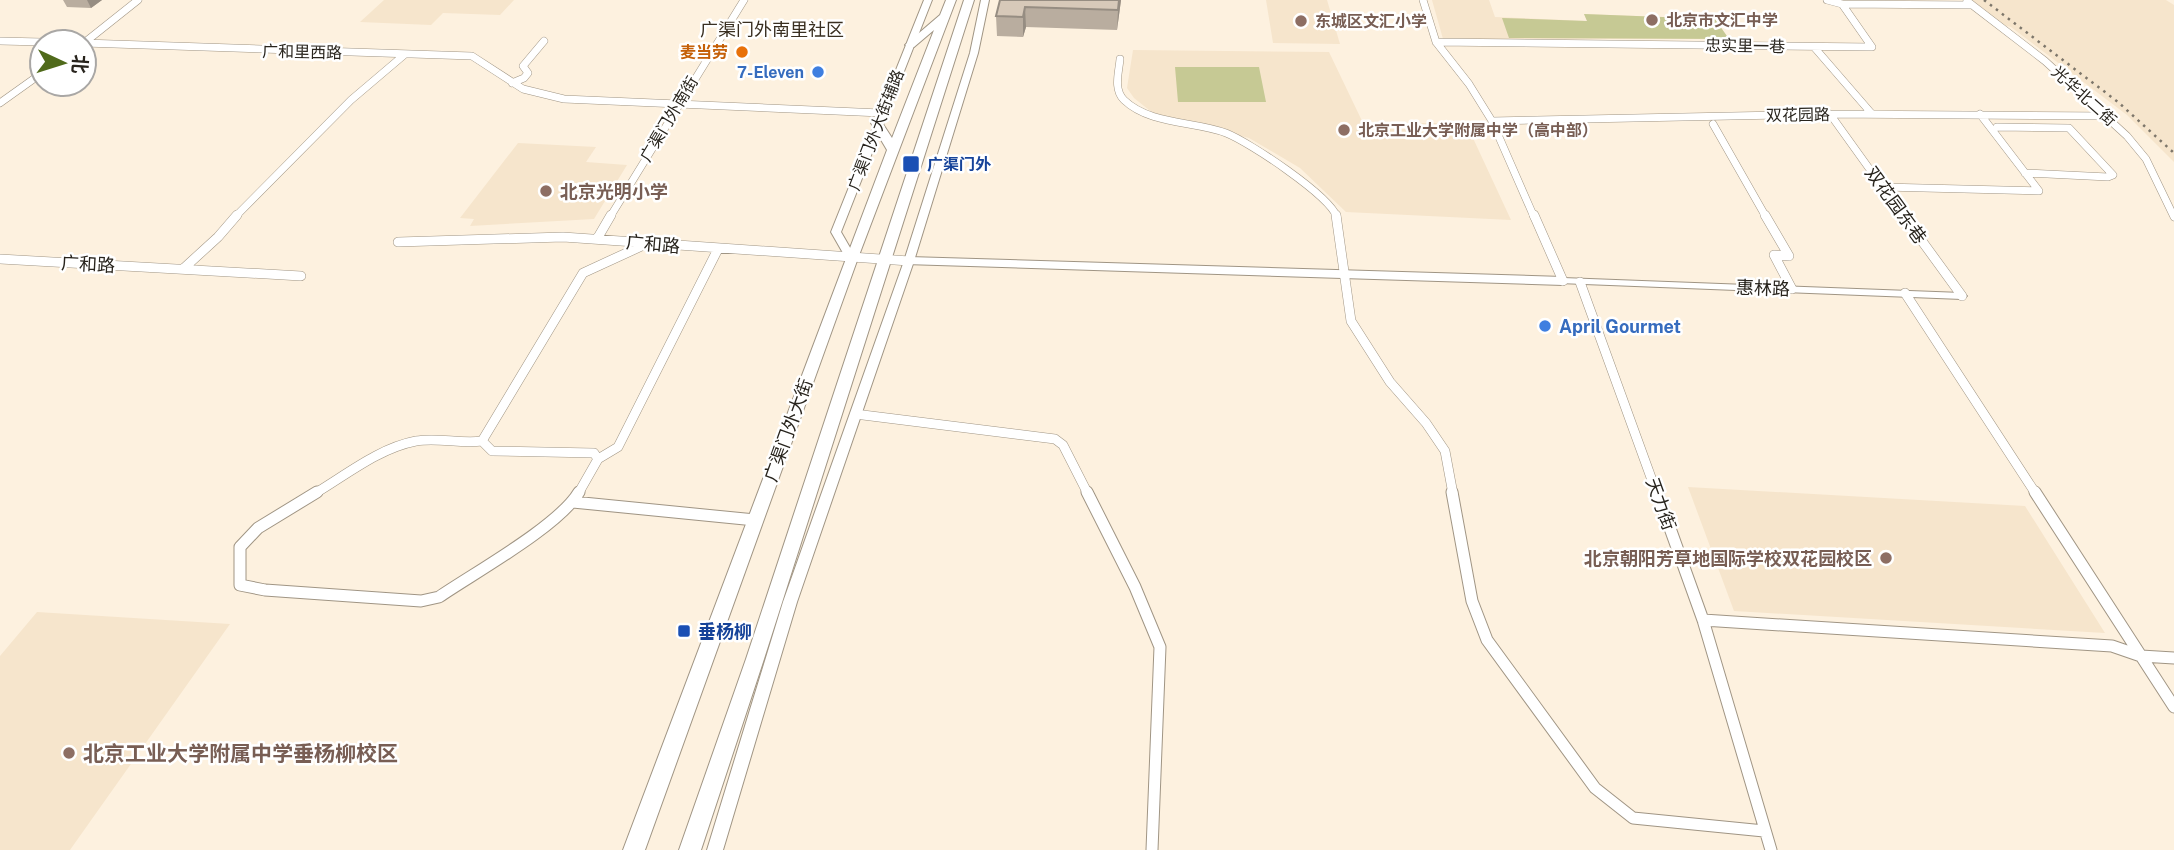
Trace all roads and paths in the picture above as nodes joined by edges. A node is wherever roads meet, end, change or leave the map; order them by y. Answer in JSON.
{"nodes":[{"id":1,"x":138,"y":0,"type":"edge"},
{"id":2,"x":744,"y":0,"type":"edge"},
{"id":3,"x":928,"y":0,"type":"edge"},
{"id":4,"x":985,"y":0,"type":"edge"},
{"id":5,"x":1423,"y":0,"type":"edge"},
{"id":6,"x":1827,"y":0,"type":"edge"},
{"id":7,"x":1968,"y":3,"type":"edge"},
{"id":8,"x":1843,"y":4,"type":"junction"},
{"id":9,"x":967,"y":6,"type":"edge"},
{"id":10,"x":947,"y":9,"type":"edge"},
{"id":11,"x":98,"y":32,"type":"edge"},
{"id":12,"x":0,"y":41,"type":"edge"},
{"id":13,"x":544,"y":41,"type":"dead end"},
{"id":14,"x":28,"y":42,"type":"edge"},
{"id":15,"x":1436,"y":43,"type":"junction"},
{"id":16,"x":98,"y":44,"type":"edge"},
{"id":17,"x":910,"y":45,"type":"junction"},
{"id":18,"x":1814,"y":47,"type":"junction"},
{"id":19,"x":404,"y":55,"type":"junction"},
{"id":20,"x":1121,"y":59,"type":"dead end"},
{"id":21,"x":28,"y":83,"type":"edge"},
{"id":22,"x":512,"y":83,"type":"junction"},
{"id":23,"x":0,"y":103,"type":"edge"},
{"id":24,"x":677,"y":105,"type":"junction"},
{"id":25,"x":1830,"y":114,"type":"junction"},
{"id":26,"x":1872,"y":114,"type":"junction"},
{"id":27,"x":1980,"y":114,"type":"junction"},
{"id":28,"x":2107,"y":116,"type":"junction"},
{"id":29,"x":879,"y":118,"type":"junction"},
{"id":30,"x":1491,"y":122,"type":"junction"},
{"id":31,"x":1713,"y":124,"type":"dead end"},
{"id":32,"x":1997,"y":127,"type":"dead end"},
{"id":33,"x":893,"y":151,"type":"junction"},
{"id":34,"x":2025,"y":173,"type":"junction"},
{"id":35,"x":1883,"y":187,"type":"junction"},
{"id":36,"x":2174,"y":217,"type":"edge"},
{"id":37,"x":597,"y":239,"type":"junction"},
{"id":38,"x":398,"y":242,"type":"dead end"},
{"id":39,"x":646,"y":244,"type":"junction"},
{"id":40,"x":718,"y":249,"type":"junction"},
{"id":41,"x":851,"y":258,"type":"junction"},
{"id":42,"x":0,"y":259,"type":"edge"},
{"id":43,"x":886,"y":260,"type":"junction"},
{"id":44,"x":909,"y":261,"type":"junction"},
{"id":45,"x":183,"y":269,"type":"junction"},
{"id":46,"x":1345,"y":273,"type":"junction"},
{"id":47,"x":301,"y":276,"type":"dead end"},
{"id":48,"x":1563,"y":281,"type":"junction"},
{"id":49,"x":1580,"y":282,"type":"junction"},
{"id":50,"x":1792,"y":289,"type":"junction"},
{"id":51,"x":1905,"y":293,"type":"junction"},
{"id":52,"x":1962,"y":296,"type":"joint"},
{"id":53,"x":855,"y":414,"type":"junction"},
{"id":54,"x":482,"y":441,"type":"junction"},
{"id":55,"x":598,"y":460,"type":"junction"},
{"id":56,"x":573,"y":502,"type":"junction"},
{"id":57,"x":755,"y":520,"type":"junction"},
{"id":58,"x":1703,"y":620,"type":"junction"},
{"id":59,"x":2141,"y":656,"type":"junction"},
{"id":60,"x":2174,"y":658,"type":"edge"},
{"id":61,"x":2174,"y":707,"type":"edge"},
{"id":62,"x":1764,"y":831,"type":"junction"},
{"id":63,"x":634,"y":850,"type":"edge"},
{"id":64,"x":690,"y":850,"type":"edge"},
{"id":65,"x":715,"y":850,"type":"edge"},
{"id":66,"x":1152,"y":850,"type":"edge"},
{"id":67,"x":1770,"y":850,"type":"edge"}],
"edges":[{"from":1,"to":11,"type":"street"},
{"from":2,"to":24,"type":"street","name":"广渠门外南街"},
{"from":3,"to":17,"type":"street","name":"广渠门外大街辅路"},
{"from":4,"to":44,"type":"street"},
{"from":5,"to":15,"type":"street"},
{"from":6,"to":8,"type":"street"},
{"from":7,"to":8,"type":"street"},
{"from":7,"to":28,"type":"street","name":"光华北二街"},
{"from":8,"to":18,"type":"street","name":"忠实里一巷"},
{"from":9,"to":43,"type":"main road"},
{"from":10,"to":17,"type":"main road"},
{"from":10,"to":33,"type":"main road","name":"广渠门外大街"},
{"from":12,"to":14,"type":"street"},
{"from":13,"to":22,"type":"street"},
{"from":15,"to":18,"type":"street","name":"忠实里一巷"},
{"from":15,"to":30,"type":"street"},
{"from":16,"to":19,"type":"street","name":"广和里西路"},
{"from":17,"to":29,"type":"street","name":"广渠门外大街辅路"},
{"from":18,"to":26,"type":"street"},
{"from":19,"to":22,"type":"street","name":"广和里西路"},
{"from":19,"to":45,"type":"street"},
{"from":20,"to":46,"type":"street"},
{"from":21,"to":23,"type":"street"},
{"from":22,"to":24,"type":"street","name":"广和里西路"},
{"from":24,"to":29,"type":"street","name":"广和里西路"},
{"from":24,"to":37,"type":"street","name":"广渠门外南街"},
{"from":25,"to":26,"type":"street","name":"双花园路"},
{"from":25,"to":30,"type":"street","name":"双花园路"},
{"from":25,"to":35,"type":"street","name":"双花园东巷"},
{"from":26,"to":27,"type":"street","name":"双花园路"},
{"from":27,"to":28,"type":"street","name":"双花园路"},
{"from":27,"to":34,"type":"street"},
{"from":28,"to":36,"type":"street","name":"光华北二街"},
{"from":29,"to":33,"type":"main road"},
{"from":29,"to":41,"type":"street","name":"广渠门外大街辅路"},
{"from":30,"to":48,"type":"street"},
{"from":31,"to":50,"type":"street"},
{"from":32,"to":34,"type":"street"},
{"from":33,"to":41,"type":"main road","name":"广渠门外大街"},
{"from":34,"to":35,"type":"street"},
{"from":35,"to":52,"type":"street","name":"双花园东巷"},
{"from":37,"to":38,"type":"street","name":"广和路"},
{"from":37,"to":39,"type":"street","name":"广和路"},
{"from":39,"to":40,"type":"street","name":"广和路"},
{"from":39,"to":54,"type":"street"},
{"from":40,"to":41,"type":"street","name":"广和路"},
{"from":40,"to":55,"type":"street"},
{"from":41,"to":43,"type":"street","name":"广和路"},
{"from":41,"to":57,"type":"main road","name":"广渠门外大街"},
{"from":42,"to":45,"type":"street","name":"广和路"},
{"from":43,"to":44,"type":"street","name":"广和路"},
{"from":43,"to":64,"type":"main road"},
{"from":44,"to":46,"type":"main road"},
{"from":44,"to":53,"type":"street"},
{"from":45,"to":47,"type":"street","name":"广和路"},
{"from":46,"to":48,"type":"main road"},
{"from":46,"to":62,"type":"street"},
{"from":48,"to":49,"type":"street","name":"惠林路"},
{"from":49,"to":50,"type":"street","name":"惠林路"},
{"from":49,"to":58,"type":"street","name":"天力街"},
{"from":50,"to":51,"type":"street","name":"惠林路"},
{"from":51,"to":52,"type":"street","name":"惠林路"},
{"from":51,"to":59,"type":"street"},
{"from":53,"to":65,"type":"street"},
{"from":53,"to":66,"type":"street"},
{"from":54,"to":55,"type":"street"},
{"from":54,"to":56,"type":"street"},
{"from":55,"to":56,"type":"street"},
{"from":56,"to":57,"type":"street"},
{"from":57,"to":63,"type":"main road","name":"广渠门外大街"},
{"from":58,"to":59,"type":"street"},
{"from":58,"to":62,"type":"street","name":"天力街"},
{"from":59,"to":60,"type":"street"},
{"from":59,"to":61,"type":"street"},
{"from":62,"to":67,"type":"street","name":"天力街"}]}
